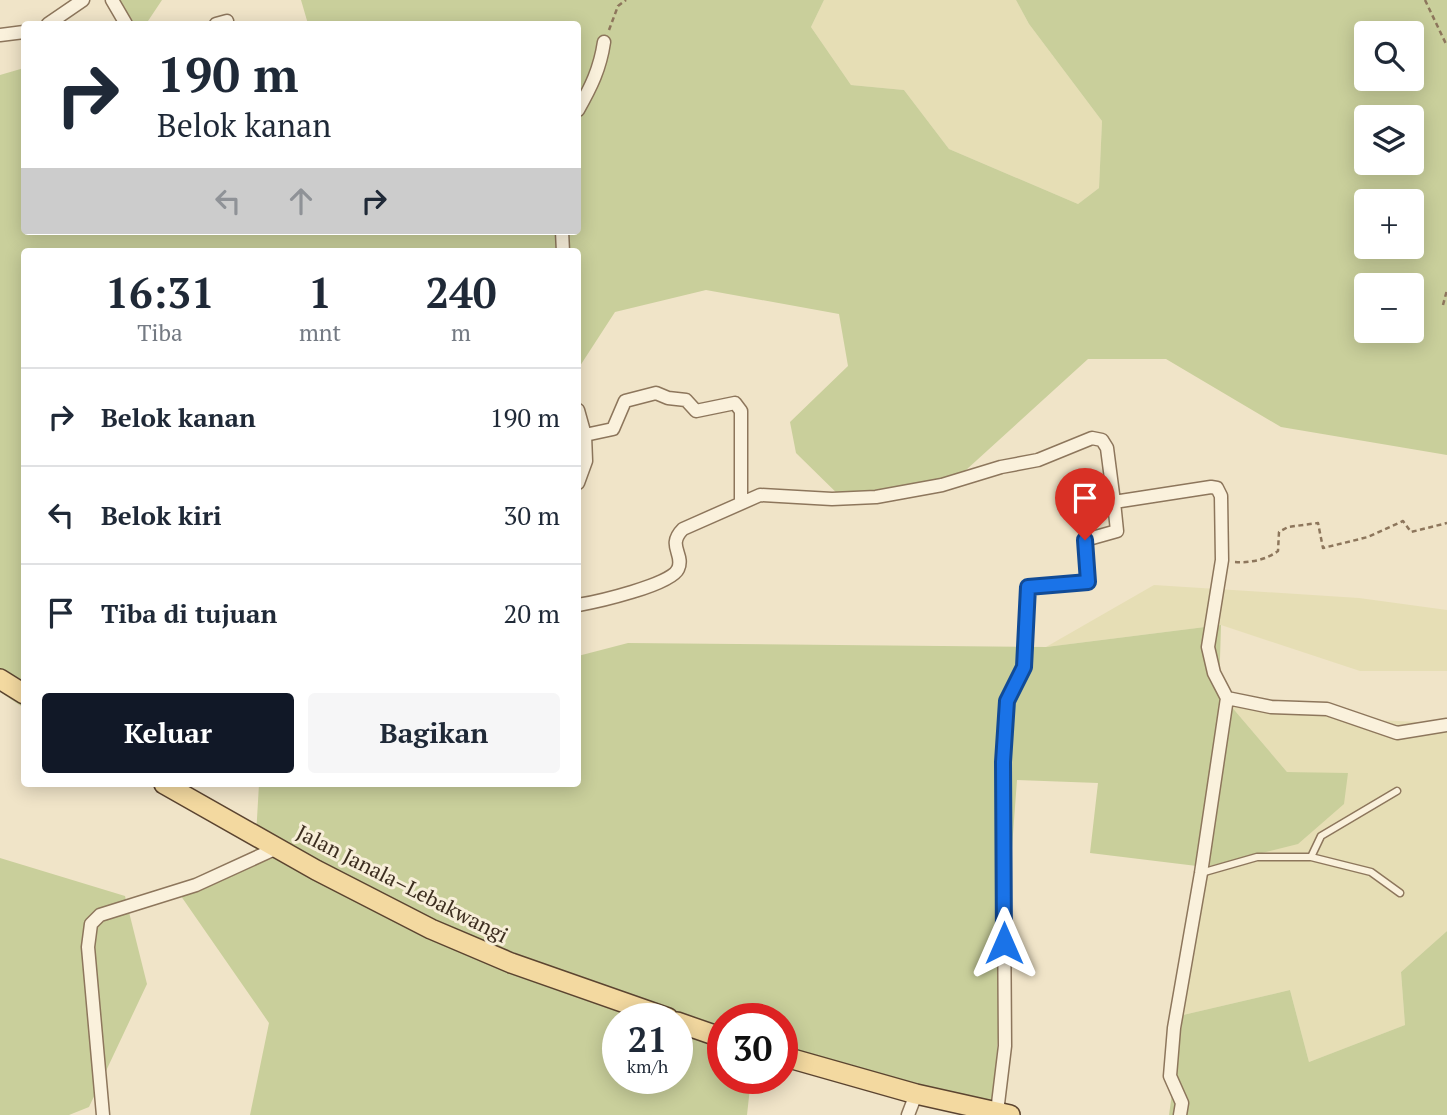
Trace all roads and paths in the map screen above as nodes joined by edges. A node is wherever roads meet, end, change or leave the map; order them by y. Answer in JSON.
{"nodes":[{"id":1,"x":83,"y":0,"type":"edge"},
{"id":2,"x":112,"y":0,"type":"edge"},
{"id":3,"x":626,"y":0,"type":"edge"},
{"id":4,"x":1425,"y":0,"type":"edge"},
{"id":5,"x":52,"y":21,"type":"edge"},
{"id":6,"x":125,"y":21,"type":"edge"},
{"id":7,"x":21,"y":32,"type":"edge"},
{"id":8,"x":0,"y":35,"type":"edge"},
{"id":9,"x":604,"y":42,"type":"joint"},
{"id":10,"x":1447,"y":46,"type":"edge"},
{"id":11,"x":581,"y":105,"type":"edge"},
{"id":12,"x":1447,"y":290,"type":"edge"},
{"id":13,"x":1443,"y":305,"type":"dead end"},
{"id":14,"x":581,"y":422,"type":"edge"},
{"id":15,"x":584,"y":435,"type":"junction"},
{"id":16,"x":581,"y":475,"type":"edge"},
{"id":17,"x":1114,"y":502,"type":"junction"},
{"id":18,"x":741,"y":503,"type":"junction"},
{"id":19,"x":1447,"y":523,"type":"edge"},
{"id":20,"x":1223,"y":560,"type":"junction"},
{"id":21,"x":581,"y":604,"type":"edge"},
{"id":22,"x":0,"y":679,"type":"edge"},
{"id":23,"x":21,"y":692,"type":"edge"},
{"id":24,"x":1227,"y":698,"type":"junction"},
{"id":25,"x":1447,"y":725,"type":"edge"},
{"id":26,"x":1397,"y":791,"type":"dead end"},
{"id":27,"x":186,"y":792,"type":"edge"},
{"id":28,"x":279,"y":848,"type":"junction"},
{"id":29,"x":1311,"y":857,"type":"junction"},
{"id":30,"x":1201,"y":873,"type":"junction"},
{"id":31,"x":1400,"y":893,"type":"dead end"},
{"id":32,"x":625,"y":1003,"type":"edge"},
{"id":33,"x":798,"y":1061,"type":"edge"},
{"id":34,"x":916,"y":1094,"type":"junction"},
{"id":35,"x":1004,"y":1114,"type":"edge"},
{"id":36,"x":103,"y":1115,"type":"edge"},
{"id":37,"x":908,"y":1115,"type":"edge"},
{"id":38,"x":1180,"y":1115,"type":"edge"}],
"edges":[{"from":1,"to":5,"type":"street"},
{"from":2,"to":6,"type":"street"},
{"from":3,"to":9,"type":"path"},
{"from":4,"to":10,"type":"path"},
{"from":7,"to":8,"type":"street"},
{"from":9,"to":11,"type":"street"},
{"from":12,"to":13,"type":"path"},
{"from":14,"to":15,"type":"street"},
{"from":15,"to":16,"type":"street"},
{"from":15,"to":18,"type":"street"},
{"from":17,"to":18,"type":"street"},
{"from":17,"to":20,"type":"street"},
{"from":17,"to":35,"type":"street"},
{"from":18,"to":21,"type":"street"},
{"from":19,"to":20,"type":"path"},
{"from":20,"to":24,"type":"street"},
{"from":22,"to":23,"type":"main road"},
{"from":24,"to":25,"type":"street"},
{"from":24,"to":30,"type":"street"},
{"from":26,"to":29,"type":"lane"},
{"from":27,"to":28,"type":"main road","name":"Jalan Janala–Lebakwangi"},
{"from":28,"to":32,"type":"main road","name":"Jalan Janala–Lebakwangi"},
{"from":28,"to":36,"type":"street"},
{"from":29,"to":30,"type":"lane"},
{"from":29,"to":31,"type":"lane"},
{"from":30,"to":38,"type":"street"},
{"from":33,"to":34,"type":"main road"},
{"from":34,"to":35,"type":"main road"},
{"from":34,"to":37,"type":"street"}]}
